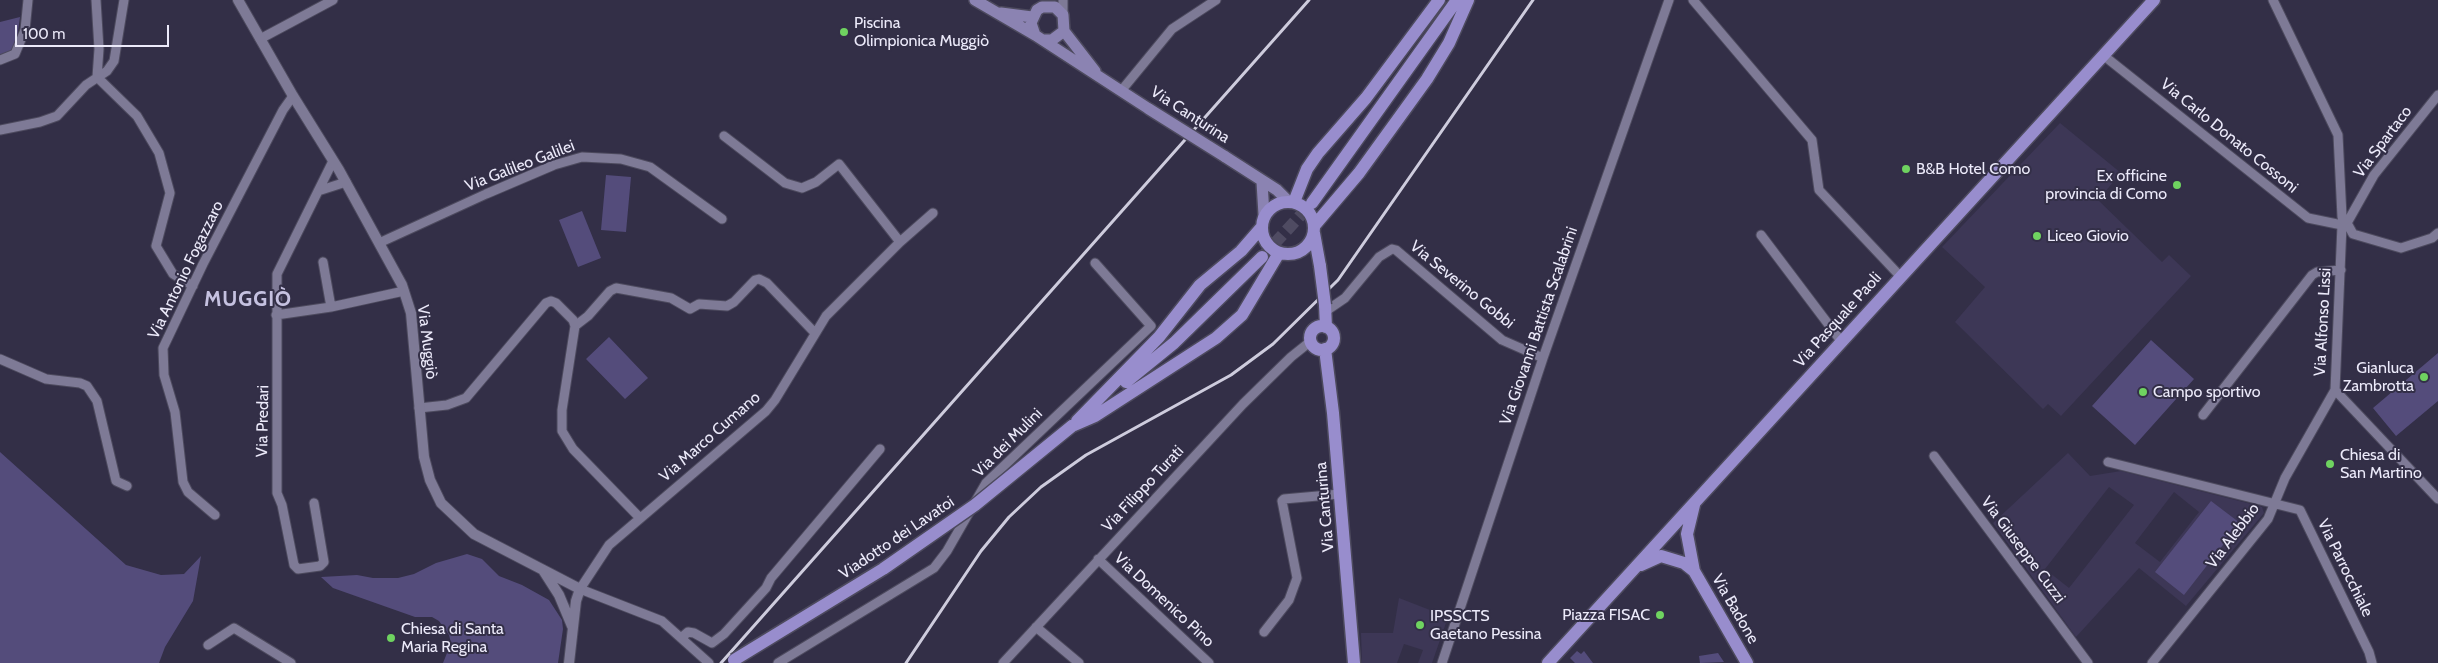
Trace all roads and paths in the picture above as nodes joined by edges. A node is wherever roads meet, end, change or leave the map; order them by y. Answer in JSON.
{"nodes":[{"id":1,"x":28,"y":0,"type":"edge"},
{"id":2,"x":96,"y":0,"type":"edge"},
{"id":3,"x":124,"y":0,"type":"edge"},
{"id":4,"x":238,"y":0,"type":"edge"},
{"id":5,"x":333,"y":0,"type":"edge"},
{"id":6,"x":975,"y":0,"type":"edge"},
{"id":7,"x":1063,"y":0,"type":"edge"},
{"id":8,"x":1216,"y":0,"type":"edge"},
{"id":9,"x":1439,"y":0,"type":"edge"},
{"id":10,"x":1457,"y":0,"type":"edge"},
{"id":11,"x":1468,"y":0,"type":"edge"},
{"id":12,"x":1669,"y":0,"type":"edge"},
{"id":13,"x":1693,"y":0,"type":"edge"},
{"id":14,"x":2154,"y":0,"type":"edge"},
{"id":15,"x":2273,"y":0,"type":"edge"},
{"id":16,"x":1050,"y":3,"type":"edge"},
{"id":17,"x":994,"y":12,"type":"junction"},
{"id":18,"x":1064,"y":15,"type":"junction"},
{"id":19,"x":1032,"y":17,"type":"junction"},
{"id":20,"x":1064,"y":31,"type":"junction"},
{"id":21,"x":1039,"y":37,"type":"junction"},
{"id":22,"x":260,"y":39,"type":"junction"},
{"id":23,"x":2103,"y":55,"type":"junction"},
{"id":24,"x":0,"y":60,"type":"edge"},
{"id":25,"x":97,"y":77,"type":"junction"},
{"id":26,"x":1100,"y":77,"type":"junction"},
{"id":27,"x":1121,"y":91,"type":"junction"},
{"id":28,"x":2438,"y":95,"type":"edge"},
{"id":29,"x":292,"y":96,"type":"junction"},
{"id":30,"x":0,"y":130,"type":"edge"},
{"id":31,"x":724,"y":136,"type":"dead end"},
{"id":32,"x":333,"y":161,"type":"junction"},
{"id":33,"x":346,"y":182,"type":"junction"},
{"id":34,"x":1262,"y":182,"type":"junction"},
{"id":35,"x":318,"y":191,"type":"junction"},
{"id":36,"x":1291,"y":202,"type":"junction"},
{"id":37,"x":1312,"y":203,"type":"tunnel mouth"},
{"id":38,"x":933,"y":214,"type":"dead end"},
{"id":39,"x":1264,"y":215,"type":"junction"},
{"id":40,"x":722,"y":220,"type":"dead end"},
{"id":41,"x":2344,"y":222,"type":"junction"},
{"id":42,"x":1261,"y":228,"type":"junction"},
{"id":43,"x":1314,"y":229,"type":"junction"},
{"id":44,"x":2438,"y":233,"type":"edge"},
{"id":45,"x":1761,"y":234,"type":"dead end"},
{"id":46,"x":900,"y":242,"type":"junction"},
{"id":47,"x":379,"y":243,"type":"junction"},
{"id":48,"x":1279,"y":253,"type":"junction"},
{"id":49,"x":1296,"y":253,"type":"junction"},
{"id":50,"x":1262,"y":256,"type":"tunnel mouth"},
{"id":51,"x":323,"y":262,"type":"dead end"},
{"id":52,"x":1095,"y":263,"type":"dead end"},
{"id":53,"x":1320,"y":266,"type":"junction"},
{"id":54,"x":2341,"y":270,"type":"junction"},
{"id":55,"x":1900,"y":276,"type":"junction"},
{"id":56,"x":193,"y":286,"type":"junction"},
{"id":57,"x":404,"y":291,"type":"junction"},
{"id":58,"x":331,"y":307,"type":"junction"},
{"id":59,"x":1325,"y":308,"type":"junction"},
{"id":60,"x":276,"y":315,"type":"junction"},
{"id":61,"x":575,"y":326,"type":"junction"},
{"id":62,"x":1326,"y":327,"type":"junction"},
{"id":63,"x":814,"y":332,"type":"junction"},
{"id":64,"x":1311,"y":341,"type":"junction"},
{"id":65,"x":1841,"y":341,"type":"junction"},
{"id":66,"x":1325,"y":349,"type":"junction"},
{"id":67,"x":1542,"y":358,"type":"junction"},
{"id":68,"x":0,"y":359,"type":"edge"},
{"id":69,"x":2335,"y":390,"type":"junction"},
{"id":70,"x":419,"y":408,"type":"junction"},
{"id":71,"x":2203,"y":415,"type":"dead end"},
{"id":72,"x":1072,"y":426,"type":"junction"},
{"id":73,"x":880,"y":449,"type":"dead end"},
{"id":74,"x":1934,"y":456,"type":"dead end"},
{"id":75,"x":2108,"y":462,"type":"dead end"},
{"id":76,"x":127,"y":486,"type":"dead end"},
{"id":77,"x":1340,"y":494,"type":"junction"},
{"id":78,"x":1697,"y":498,"type":"junction"},
{"id":79,"x":2438,"y":499,"type":"edge"},
{"id":80,"x":314,"y":503,"type":"dead end"},
{"id":81,"x":2274,"y":504,"type":"junction"},
{"id":82,"x":214,"y":515,"type":"dead end"},
{"id":83,"x":640,"y":517,"type":"junction"},
{"id":84,"x":1098,"y":559,"type":"junction"},
{"id":85,"x":542,"y":570,"type":"junction"},
{"id":86,"x":1694,"y":571,"type":"junction"},
{"id":87,"x":1627,"y":576,"type":"junction"},
{"id":88,"x":580,"y":588,"type":"junction"},
{"id":89,"x":1036,"y":627,"type":"junction"},
{"id":90,"x":1264,"y":632,"type":"dead end"},
{"id":91,"x":574,"y":633,"type":"junction"},
{"id":92,"x":681,"y":638,"type":"junction"},
{"id":93,"x":208,"y":646,"type":"dead end"},
{"id":94,"x":291,"y":663,"type":"edge"},
{"id":95,"x":569,"y":663,"type":"edge"},
{"id":96,"x":709,"y":663,"type":"edge"},
{"id":97,"x":729,"y":663,"type":"edge"},
{"id":98,"x":778,"y":663,"type":"edge"},
{"id":99,"x":1003,"y":663,"type":"edge"},
{"id":100,"x":1079,"y":663,"type":"edge"},
{"id":101,"x":1209,"y":663,"type":"edge"},
{"id":102,"x":1354,"y":663,"type":"edge"},
{"id":103,"x":1442,"y":663,"type":"edge"},
{"id":104,"x":1548,"y":663,"type":"edge"},
{"id":105,"x":1747,"y":663,"type":"edge"},
{"id":106,"x":2088,"y":663,"type":"edge"},
{"id":107,"x":2152,"y":663,"type":"edge"},
{"id":108,"x":2372,"y":663,"type":"edge"}],
"edges":[{"from":1,"to":24,"type":"street"},
{"from":2,"to":25,"type":"street"},
{"from":3,"to":25,"type":"street"},
{"from":4,"to":22,"type":"street","name":"Via Muggiò"},
{"from":5,"to":22,"type":"street"},
{"from":6,"to":17,"type":"main road","name":"Via Canturina"},
{"from":7,"to":18,"type":"street"},
{"from":8,"to":27,"type":"street"},
{"from":9,"to":36,"type":"main road"},
{"from":10,"to":37,"type":"main road"},
{"from":11,"to":43,"type":"main road"},
{"from":12,"to":67,"type":"street","name":"Via Giovanni Battista Scalabrini"},
{"from":13,"to":55,"type":"street"},
{"from":14,"to":23,"type":"main road","name":"Via Pasquale Paoli"},
{"from":15,"to":41,"type":"street","name":"Via Alfonso Lissi"},
{"from":16,"to":18,"type":"main road"},
{"from":16,"to":19,"type":"main road"},
{"from":17,"to":19,"type":"main road","name":"Via Canturina"},
{"from":17,"to":21,"type":"main road","name":"Via Canturina"},
{"from":18,"to":20,"type":"main road"},
{"from":19,"to":21,"type":"main road"},
{"from":20,"to":21,"type":"main road"},
{"from":20,"to":26,"type":"main road","name":"Via Canturina"},
{"from":21,"to":26,"type":"main road","name":"Via Canturina"},
{"from":22,"to":29,"type":"street","name":"Via Muggiò"},
{"from":23,"to":41,"type":"street","name":"Via Carlo Donato Cossoni"},
{"from":23,"to":55,"type":"main road","name":"Via Pasquale Paoli"},
{"from":25,"to":30,"type":"street"},
{"from":25,"to":56,"type":"street"},
{"from":26,"to":27,"type":"main road","name":"Via Canturina"},
{"from":27,"to":34,"type":"main road","name":"Via Canturina","bridge":true},
{"from":28,"to":41,"type":"street","name":"Via Spartaco"},
{"from":29,"to":32,"type":"street","name":"Via Muggiò"},
{"from":29,"to":56,"type":"street","name":"Via Antonio Fogazzaro"},
{"from":31,"to":46,"type":"street"},
{"from":32,"to":33,"type":"street","name":"Via Muggiò"},
{"from":32,"to":35,"type":"street","name":"Via Predari"},
{"from":33,"to":35,"type":"street"},
{"from":33,"to":47,"type":"street","name":"Via Muggiò"},
{"from":34,"to":36,"type":"main road","name":"Via Canturina"},
{"from":34,"to":39,"type":"main road"},
{"from":35,"to":60,"type":"street","name":"Via Predari"},
{"from":36,"to":39,"type":"main road"},
{"from":36,"to":43,"type":"main road"},
{"from":38,"to":46,"type":"street","name":"Via Marco Cumano"},
{"from":39,"to":42,"type":"main road"},
{"from":40,"to":47,"type":"street","name":"Via Galileo Galilei"},
{"from":41,"to":44,"type":"street"},
{"from":41,"to":54,"type":"street","name":"Via Alfonso Lissi"},
{"from":42,"to":48,"type":"main road"},
{"from":42,"to":72,"type":"main road"},
{"from":43,"to":49,"type":"main road"},
{"from":43,"to":53,"type":"main road"},
{"from":45,"to":65,"type":"street"},
{"from":46,"to":63,"type":"street","name":"Via Marco Cumano"},
{"from":47,"to":57,"type":"street","name":"Via Muggiò"},
{"from":48,"to":49,"type":"main road"},
{"from":48,"to":72,"type":"main road"},
{"from":49,"to":53,"type":"main road"},
{"from":50,"to":72,"type":"main road"},
{"from":51,"to":58,"type":"street"},
{"from":52,"to":98,"type":"street","name":"Via dei Mulini"},
{"from":53,"to":59,"type":"main road","bridge":true},
{"from":54,"to":69,"type":"street","name":"Via Alfonso Lissi"},
{"from":54,"to":71,"type":"street"},
{"from":55,"to":65,"type":"main road","name":"Via Pasquale Paoli"},
{"from":56,"to":82,"type":"street","name":"Via Antonio Fogazzaro"},
{"from":57,"to":58,"type":"street"},
{"from":57,"to":70,"type":"street","name":"Via Muggiò"},
{"from":58,"to":60,"type":"street"},
{"from":59,"to":62,"type":"main road"},
{"from":59,"to":67,"type":"street","name":"Via Severino Gobbi"},
{"from":60,"to":80,"type":"street","name":"Via Predari"},
{"from":61,"to":63,"type":"street"},
{"from":61,"to":70,"type":"street"},
{"from":61,"to":83,"type":"street"},
{"from":62,"to":64,"type":"main road"},
{"from":62,"to":66,"type":"main road"},
{"from":63,"to":83,"type":"street","name":"Via Marco Cumano"},
{"from":64,"to":66,"type":"main road"},
{"from":64,"to":84,"type":"street","name":"Via Filippo Turati"},
{"from":65,"to":78,"type":"main road","name":"Via Pasquale Paoli"},
{"from":66,"to":77,"type":"main road","name":"Via Canturina"},
{"from":67,"to":103,"type":"street","name":"Via Giovanni Battista Scalabrini"},
{"from":68,"to":76,"type":"street"},
{"from":69,"to":79,"type":"street","name":"Via Alfonso Lissi"},
{"from":69,"to":81,"type":"street","name":"Via Alebbio"},
{"from":70,"to":85,"type":"street","name":"Via Muggiò"},
{"from":72,"to":97,"type":"main road","name":"Viadotto dei Lavatoi","bridge":true},
{"from":73,"to":92,"type":"street"},
{"from":74,"to":106,"type":"street","name":"Via Giuseppe Cuzzi"},
{"from":75,"to":81,"type":"street"},
{"from":77,"to":90,"type":"street"},
{"from":77,"to":102,"type":"main road","name":"Via Canturina"},
{"from":78,"to":86,"type":"main road","name":"Via Badone"},
{"from":78,"to":87,"type":"main road","name":"Via Pasquale Paoli"},
{"from":81,"to":107,"type":"street","name":"Via Alebbio"},
{"from":81,"to":108,"type":"street","name":"Via Parrocchiale"},
{"from":83,"to":88,"type":"street","name":"Via Marco Cumano"},
{"from":84,"to":89,"type":"street","name":"Via Filippo Turati"},
{"from":84,"to":101,"type":"street","name":"Via Domenico Pino"},
{"from":85,"to":88,"type":"street","name":"Via Muggiò"},
{"from":85,"to":91,"type":"street"},
{"from":86,"to":87,"type":"main road","name":"Via Badone"},
{"from":86,"to":105,"type":"main road","name":"Via Badone"},
{"from":87,"to":104,"type":"main road","name":"Via Pasquale Paoli"},
{"from":88,"to":91,"type":"street"},
{"from":88,"to":92,"type":"street"},
{"from":89,"to":99,"type":"street","name":"Via Filippo Turati"},
{"from":89,"to":100,"type":"street"},
{"from":91,"to":95,"type":"street"},
{"from":92,"to":96,"type":"street"},
{"from":93,"to":94,"type":"street"}]}
